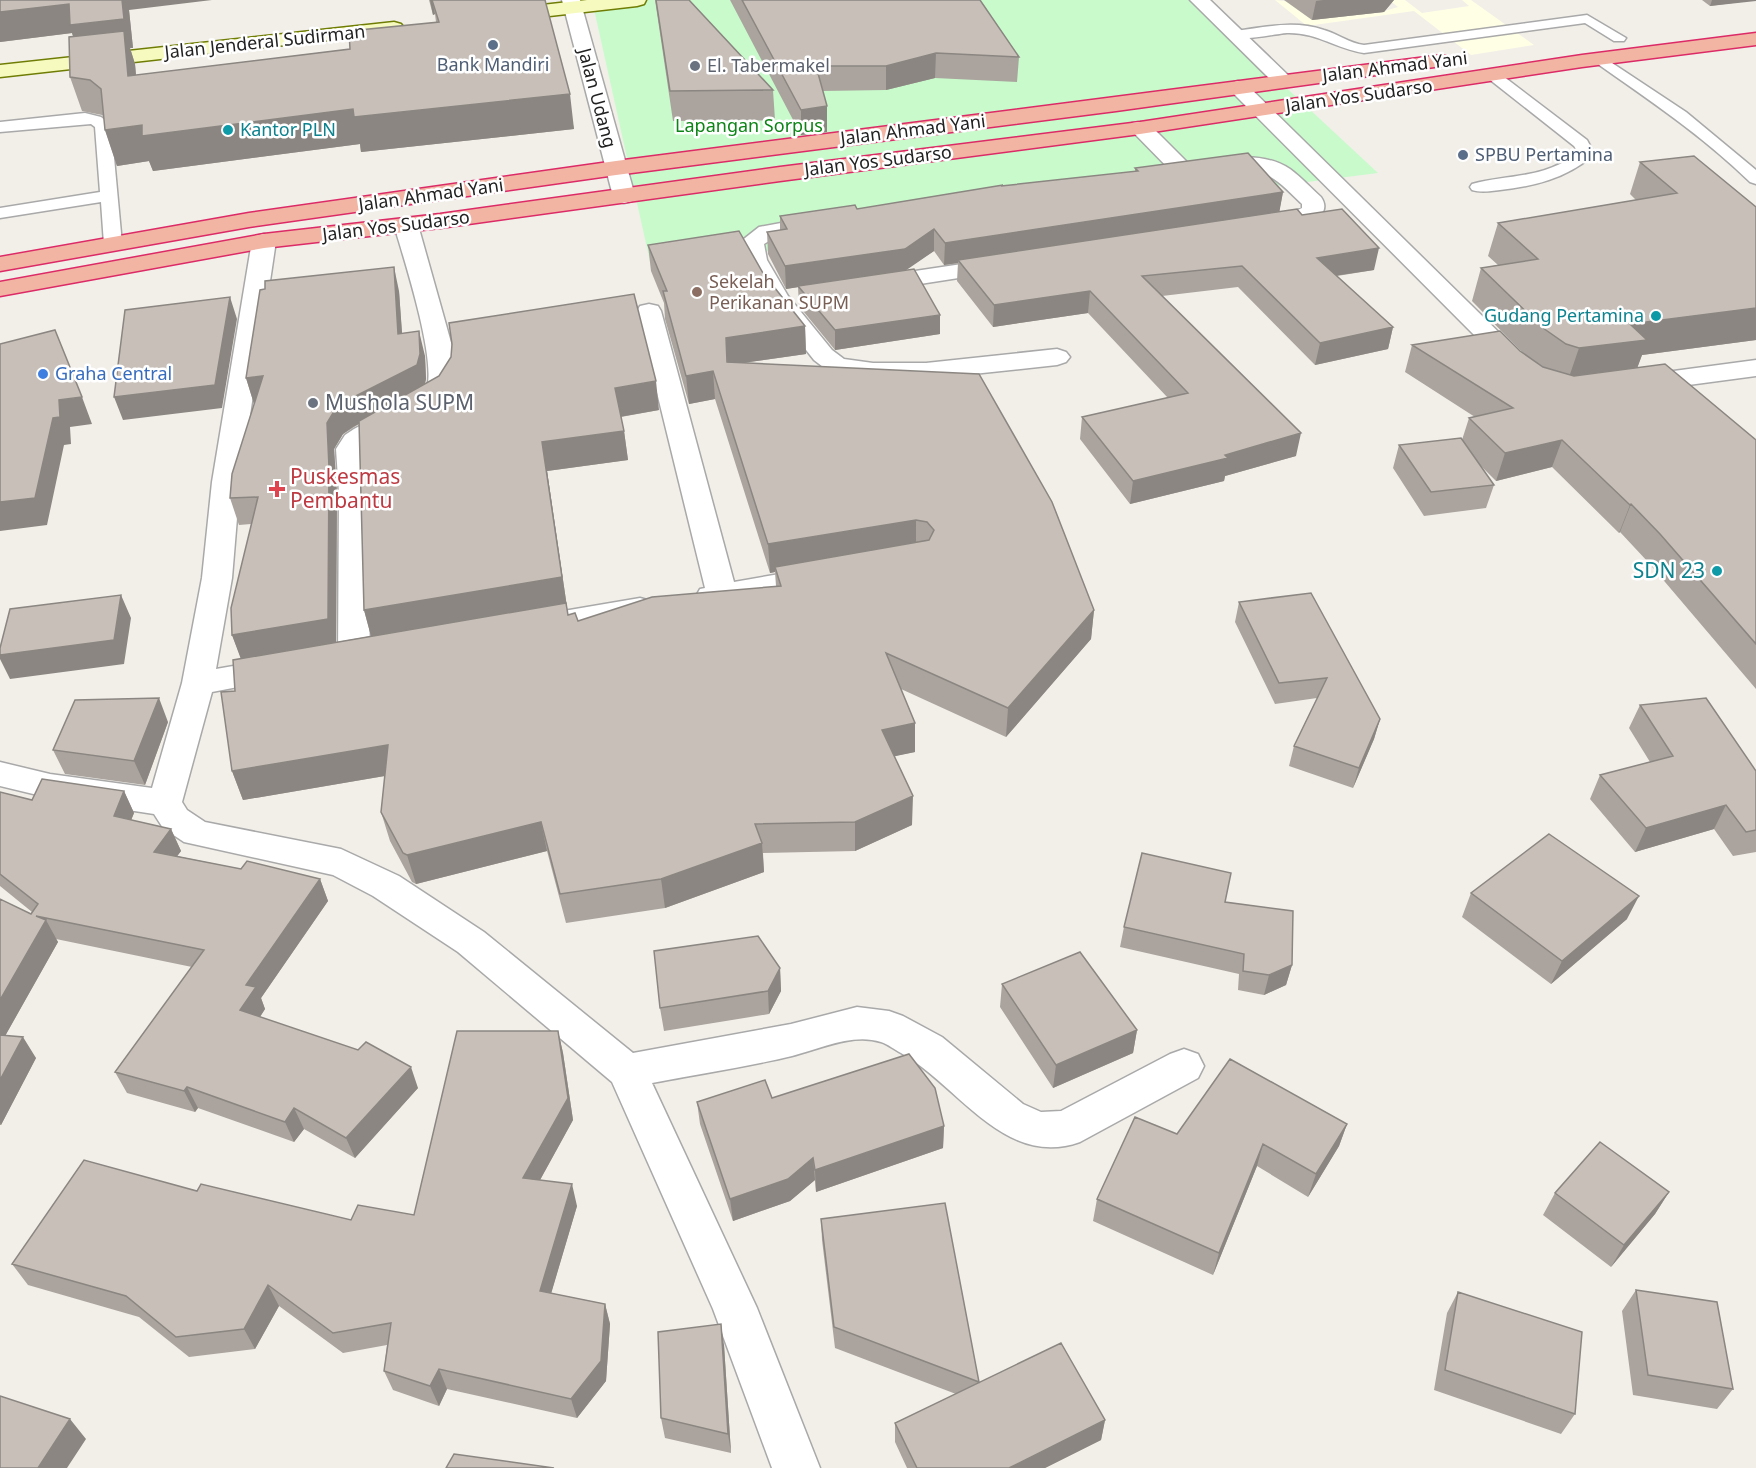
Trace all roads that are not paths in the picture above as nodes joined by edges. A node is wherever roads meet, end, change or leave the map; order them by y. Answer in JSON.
{"nodes":[{"id":1,"x":637,"y":0,"type":"edge"},
{"id":2,"x":1199,"y":0,"type":"edge"},
{"id":3,"x":572,"y":4,"type":"edge"},
{"id":4,"x":492,"y":16,"type":"edge"},
{"id":5,"x":1756,"y":19,"type":"edge"},
{"id":6,"x":410,"y":26,"type":"edge"},
{"id":7,"x":1235,"y":35,"type":"junction"},
{"id":8,"x":1619,"y":38,"type":"junction"},
{"id":9,"x":1756,"y":39,"type":"edge"},
{"id":10,"x":1518,"y":51,"type":"dead end"},
{"id":11,"x":1600,"y":58,"type":"junction"},
{"id":12,"x":1459,"y":59,"type":"dead end"},
{"id":13,"x":0,"y":71,"type":"edge"},
{"id":14,"x":1494,"y":76,"type":"junction"},
{"id":15,"x":1283,"y":81,"type":"junction"},
{"id":16,"x":1238,"y":87,"type":"junction"},
{"id":17,"x":1263,"y":109,"type":"junction"},
{"id":18,"x":0,"y":127,"type":"edge"},
{"id":19,"x":1140,"y":128,"type":"junction"},
{"id":20,"x":616,"y":168,"type":"junction"},
{"id":21,"x":1756,"y":179,"type":"edge"},
{"id":22,"x":1478,"y":187,"type":"dead end"},
{"id":23,"x":108,"y":196,"type":"junction"},
{"id":24,"x":624,"y":196,"type":"junction"},
{"id":25,"x":0,"y":213,"type":"edge"},
{"id":26,"x":849,"y":218,"type":"edge"},
{"id":27,"x":406,"y":225,"type":"junction"},
{"id":28,"x":1246,"y":228,"type":"edge"},
{"id":29,"x":264,"y":241,"type":"junction"},
{"id":30,"x":113,"y":244,"type":"junction"},
{"id":31,"x":1024,"y":261,"type":"edge"},
{"id":32,"x":0,"y":264,"type":"edge"},
{"id":33,"x":848,"y":288,"type":"edge"},
{"id":34,"x":0,"y":289,"type":"edge"},
{"id":35,"x":649,"y":311,"type":"dead end"},
{"id":36,"x":1057,"y":357,"type":"dead end"},
{"id":37,"x":1756,"y":368,"type":"edge"},
{"id":38,"x":1537,"y":381,"type":"edge"},
{"id":39,"x":1610,"y":387,"type":"edge"},
{"id":40,"x":848,"y":572,"type":"edge"},
{"id":41,"x":722,"y":594,"type":"junction"},
{"id":42,"x":504,"y":631,"type":"edge"},
{"id":43,"x":198,"y":683,"type":"junction"},
{"id":44,"x":0,"y":774,"type":"edge"},
{"id":45,"x":165,"y":803,"type":"junction"},
{"id":46,"x":1184,"y":1066,"type":"dead end"},
{"id":47,"x":627,"y":1071,"type":"junction"},
{"id":48,"x":796,"y":1468,"type":"edge"}],
"edges":[{"from":1,"to":3,"type":"main road"},
{"from":2,"to":7,"type":"street"},
{"from":3,"to":4,"type":"main road"},
{"from":3,"to":20,"type":"street","name":"Jalan Udang"},
{"from":5,"to":8,"type":"highway"},
{"from":6,"to":13,"type":"main road","name":"Jalan Jenderal Sudirman"},
{"from":7,"to":8,"type":"lane"},
{"from":7,"to":15,"type":"street"},
{"from":8,"to":10,"type":"highway"},
{"from":9,"to":11,"type":"highway","name":"Jalan Yos Sudarso"},
{"from":11,"to":14,"type":"highway","name":"Jalan Yos Sudarso"},
{"from":11,"to":21,"type":"lane"},
{"from":12,"to":15,"type":"highway","name":"Jalan Ahmad Yani"},
{"from":14,"to":17,"type":"highway","name":"Jalan Yos Sudarso"},
{"from":14,"to":22,"type":"lane"},
{"from":15,"to":16,"type":"highway","name":"Jalan Ahmad Yani"},
{"from":16,"to":17,"type":"street"},
{"from":16,"to":20,"type":"highway","name":"Jalan Ahmad Yani"},
{"from":17,"to":19,"type":"highway","name":"Jalan Yos Sudarso"},
{"from":17,"to":38,"type":"street"},
{"from":18,"to":23,"type":"lane"},
{"from":19,"to":24,"type":"highway","name":"Jalan Yos Sudarso"},
{"from":19,"to":28,"type":"street"},
{"from":20,"to":24,"type":"street","name":"Jalan Udang"},
{"from":20,"to":30,"type":"highway","name":"Jalan Ahmad Yani"},
{"from":23,"to":25,"type":"lane"},
{"from":23,"to":30,"type":"lane"},
{"from":24,"to":27,"type":"highway","name":"Jalan Yos Sudarso"},
{"from":26,"to":36,"type":"street"},
{"from":27,"to":29,"type":"highway","name":"Jalan Yos Sudarso"},
{"from":27,"to":43,"type":"street"},
{"from":29,"to":34,"type":"highway","name":"Jalan Yos Sudarso"},
{"from":29,"to":43,"type":"street"},
{"from":30,"to":32,"type":"highway","name":"Jalan Ahmad Yani"},
{"from":31,"to":33,"type":"street"},
{"from":35,"to":41,"type":"street"},
{"from":37,"to":39,"type":"street"},
{"from":40,"to":41,"type":"street"},
{"from":41,"to":42,"type":"street"},
{"from":43,"to":45,"type":"street"},
{"from":44,"to":45,"type":"street"},
{"from":45,"to":47,"type":"street"},
{"from":46,"to":47,"type":"street"},
{"from":47,"to":48,"type":"street"}]}
